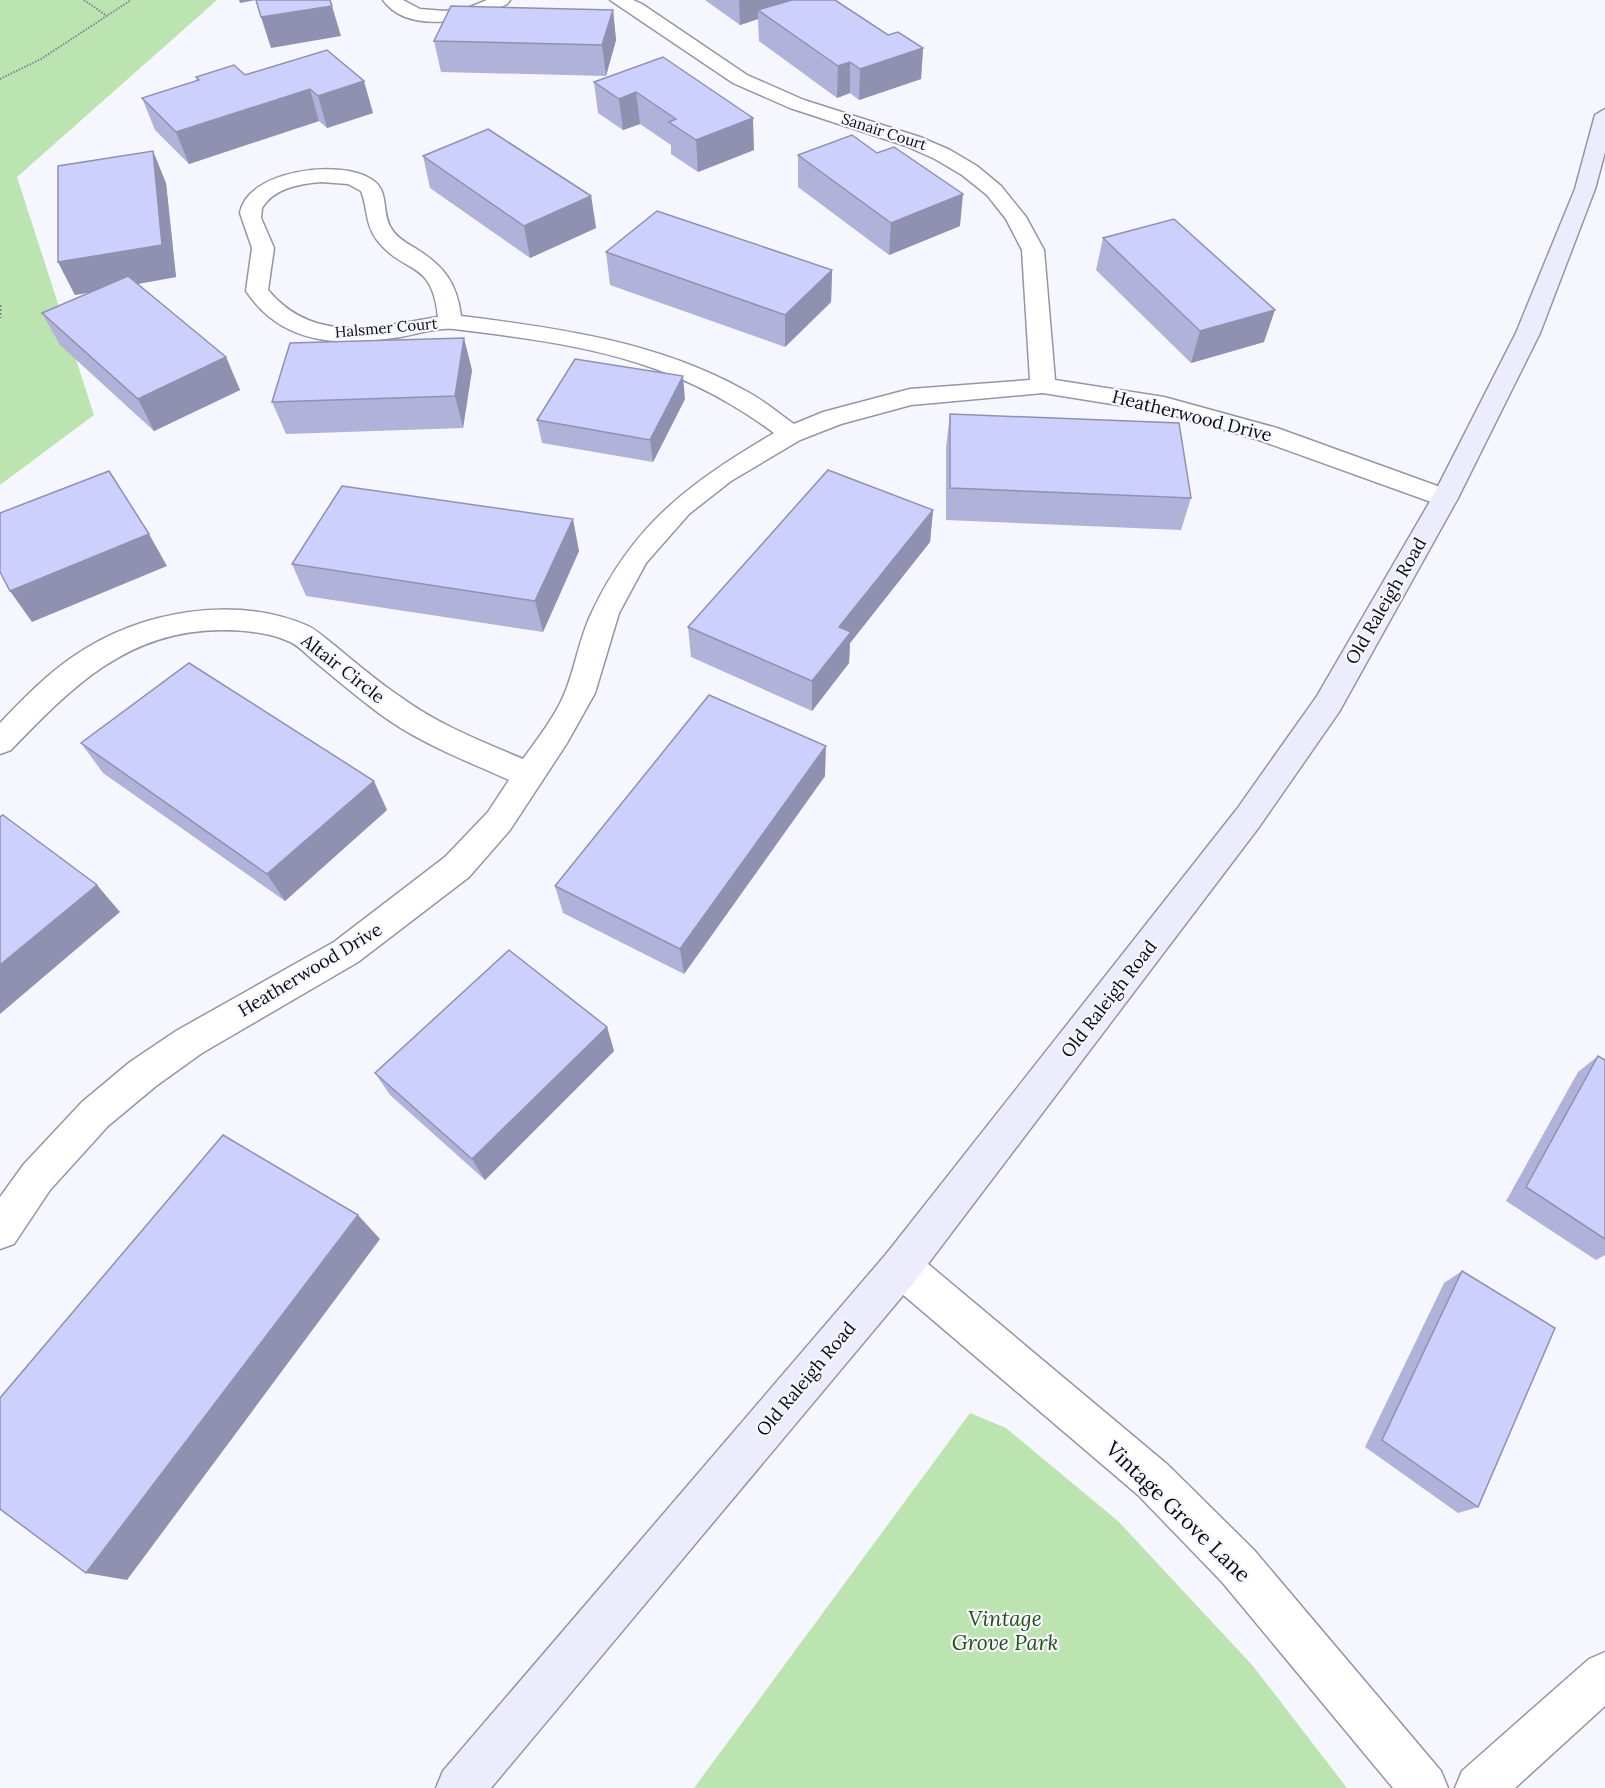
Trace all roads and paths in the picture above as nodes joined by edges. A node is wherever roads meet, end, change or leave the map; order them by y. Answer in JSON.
{"nodes":[{"id":1,"x":84,"y":0,"type":"edge"},
{"id":2,"x":131,"y":0,"type":"edge"},
{"id":3,"x":392,"y":0,"type":"edge"},
{"id":4,"x":501,"y":0,"type":"edge"},
{"id":5,"x":619,"y":0,"type":"edge"},
{"id":6,"x":107,"y":16,"type":"junction"},
{"id":7,"x":1,"y":79,"type":"edge"},
{"id":8,"x":0,"y":86,"type":"edge"},
{"id":9,"x":1605,"y":115,"type":"edge"},
{"id":10,"x":0,"y":305,"type":"edge"},
{"id":11,"x":0,"y":318,"type":"edge"},
{"id":12,"x":450,"y":322,"type":"junction"},
{"id":13,"x":1043,"y":386,"type":"junction"},
{"id":14,"x":790,"y":434,"type":"junction"},
{"id":15,"x":1445,"y":498,"type":"junction"},
{"id":16,"x":0,"y":742,"type":"edge"},
{"id":17,"x":531,"y":777,"type":"junction"},
{"id":18,"x":0,"y":1230,"type":"edge"},
{"id":19,"x":900,"y":1267,"type":"junction"},
{"id":20,"x":1605,"y":1675,"type":"edge"},
{"id":21,"x":460,"y":1788,"type":"edge"},
{"id":22,"x":1424,"y":1788,"type":"edge"},
{"id":23,"x":1479,"y":1788,"type":"edge"}],
"edges":[{"from":1,"to":6,"type":"path"},
{"from":2,"to":6,"type":"path"},
{"from":3,"to":4,"type":"street"},
{"from":5,"to":13,"type":"street","name":"Sanair Court"},
{"from":6,"to":7,"type":"path"},
{"from":7,"to":8,"type":"path"},
{"from":9,"to":15,"type":"main road","name":"Old Raleigh Road"},
{"from":10,"to":11,"type":"path"},
{"from":12,"to":12,"type":"street","name":"Halsmer Court"},
{"from":12,"to":14,"type":"street","name":"Halsmer Court"},
{"from":13,"to":14,"type":"street","name":"Heatherwood Drive"},
{"from":13,"to":15,"type":"street","name":"Heatherwood Drive"},
{"from":14,"to":17,"type":"street","name":"Heatherwood Drive"},
{"from":15,"to":19,"type":"main road","name":"Old Raleigh Road"},
{"from":16,"to":17,"type":"street","name":"Altair Circle"},
{"from":17,"to":18,"type":"street","name":"Heatherwood Drive"},
{"from":19,"to":21,"type":"main road","name":"Old Raleigh Road"},
{"from":19,"to":22,"type":"street","name":"Vintage Grove Lane"},
{"from":20,"to":23,"type":"street"}]}
